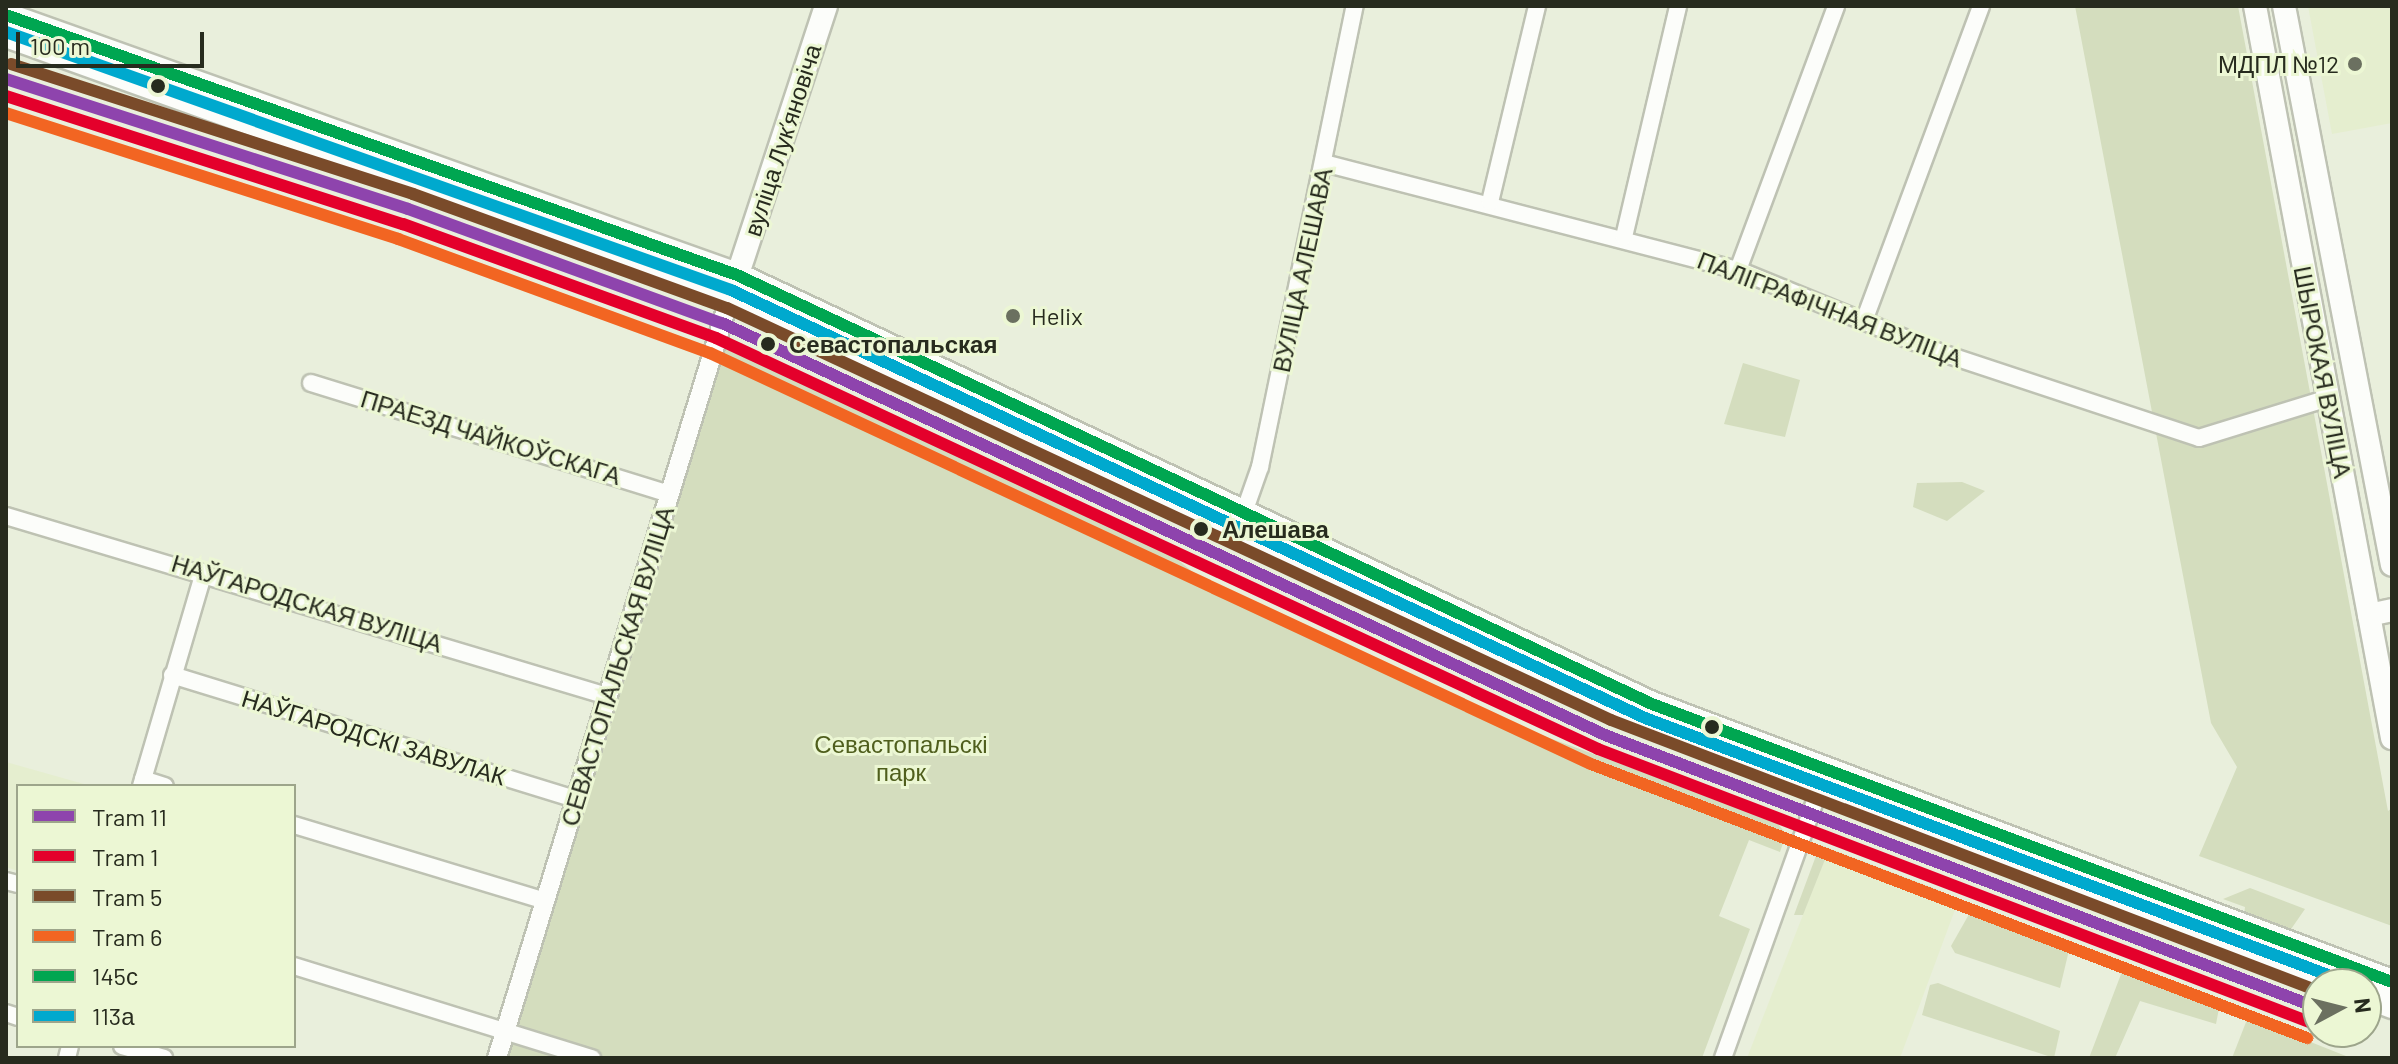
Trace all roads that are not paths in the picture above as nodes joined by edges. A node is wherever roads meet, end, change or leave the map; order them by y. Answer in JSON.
{"nodes":[{"id":1,"x":826,"y":6,"type":"edge"},
{"id":2,"x":1355,"y":6,"type":"edge"},
{"id":3,"x":1537,"y":6,"type":"edge"},
{"id":4,"x":1678,"y":6,"type":"edge"},
{"id":5,"x":1836,"y":6,"type":"edge"},
{"id":6,"x":1981,"y":6,"type":"edge"},
{"id":7,"x":2255,"y":6,"type":"edge"},
{"id":8,"x":2284,"y":6,"type":"edge"},
{"id":9,"x":6,"y":15,"type":"edge"},
{"id":10,"x":6,"y":35,"type":"edge"},
{"id":11,"x":1324,"y":163,"type":"junction"},
{"id":12,"x":1490,"y":202,"type":"junction"},
{"id":13,"x":1624,"y":237,"type":"junction"},
{"id":14,"x":1738,"y":270,"type":"junction"},
{"id":15,"x":734,"y":286,"type":"junction"},
{"id":16,"x":1864,"y":321,"type":"junction"},
{"id":17,"x":311,"y":383,"type":"dead end"},
{"id":18,"x":2328,"y":398,"type":"junction"},
{"id":19,"x":670,"y":494,"type":"junction"},
{"id":20,"x":6,"y":516,"type":"edge"},
{"id":21,"x":1241,"y":520,"type":"junction"},
{"id":22,"x":2392,"y":565,"type":"edge"},
{"id":23,"x":204,"y":572,"type":"junction"},
{"id":24,"x":2392,"y":610,"type":"edge"},
{"id":25,"x":2369,"y":615,"type":"junction"},
{"id":26,"x":172,"y":675,"type":"junction"},
{"id":27,"x":607,"y":696,"type":"junction"},
{"id":28,"x":2392,"y":738,"type":"edge"},
{"id":29,"x":1822,"y":781,"type":"junction"},
{"id":30,"x":142,"y":783,"type":"edge"},
{"id":31,"x":575,"y":799,"type":"junction"},
{"id":32,"x":296,"y":826,"type":"edge"},
{"id":33,"x":546,"y":901,"type":"junction"},
{"id":34,"x":296,"y":967,"type":"edge"},
{"id":35,"x":2302,"y":971,"type":"edge"},
{"id":36,"x":2392,"y":982,"type":"edge"},
{"id":37,"x":505,"y":1031,"type":"junction"},
{"id":38,"x":129,"y":1048,"type":"edge"},
{"id":39,"x":164,"y":1058,"type":"edge"},
{"id":40,"x":497,"y":1058,"type":"edge"},
{"id":41,"x":592,"y":1058,"type":"edge"},
{"id":42,"x":1723,"y":1058,"type":"edge"}],
"edges":[{"from":1,"to":15,"type":"main road","name":"вуліца Лукʼяновіча"},
{"from":2,"to":11,"type":"street","name":"ВУЛІЦА АЛЕШАВА"},
{"from":3,"to":12,"type":"street"},
{"from":4,"to":13,"type":"street"},
{"from":5,"to":14,"type":"street"},
{"from":6,"to":16,"type":"street"},
{"from":7,"to":18,"type":"main road","name":"ШЫРОКАЯ ВУЛІЦА"},
{"from":8,"to":22,"type":"main road","name":"ШЫРОКАЯ ВУЛІЦА"},
{"from":9,"to":15,"type":"main road"},
{"from":10,"to":15,"type":"main road"},
{"from":11,"to":12,"type":"street","name":"ПАЛІГРАФІЧНАЯ ВУЛІЦА"},
{"from":11,"to":21,"type":"street","name":"ВУЛІЦА АЛЕШАВА"},
{"from":12,"to":13,"type":"street","name":"ПАЛІГРАФІЧНАЯ ВУЛІЦА"},
{"from":13,"to":14,"type":"street","name":"ПАЛІГРАФІЧНАЯ ВУЛІЦА"},
{"from":14,"to":16,"type":"street","name":"ПАЛІГРАФІЧНАЯ ВУЛІЦА"},
{"from":15,"to":19,"type":"street","name":"СЕВАСТОПАЛЬСКАЯ ВУЛІЦА"},
{"from":15,"to":21,"type":"main road"},
{"from":16,"to":18,"type":"street","name":"ПАЛІГРАФІЧНАЯ ВУЛІЦА"},
{"from":17,"to":19,"type":"street","name":"ПРАЕЗД ЧАЙКОЎСКАГА"},
{"from":18,"to":25,"type":"main road","name":"ШЫРОКАЯ ВУЛІЦА"},
{"from":19,"to":27,"type":"street","name":"СЕВАСТОПАЛЬСКАЯ ВУЛІЦА"},
{"from":20,"to":23,"type":"street","name":"НАЎГАРОДСКАЯ ВУЛІЦА"},
{"from":21,"to":29,"type":"main road"},
{"from":23,"to":26,"type":"street"},
{"from":23,"to":27,"type":"street","name":"НАЎГАРОДСКАЯ ВУЛІЦА"},
{"from":24,"to":25,"type":"main road"},
{"from":25,"to":28,"type":"main road","name":"ШЫРОКАЯ ВУЛІЦА"},
{"from":26,"to":30,"type":"street"},
{"from":26,"to":31,"type":"street","name":"НАЎГАРОДСКІ ЗАВУЛАК"},
{"from":27,"to":31,"type":"street","name":"СЕВАСТОПАЛЬСКАЯ ВУЛІЦА"},
{"from":29,"to":35,"type":"main road"},
{"from":29,"to":36,"type":"main road"},
{"from":29,"to":42,"type":"street"},
{"from":31,"to":33,"type":"street","name":"СЕВАСТОПАЛЬСКАЯ ВУЛІЦА"},
{"from":32,"to":33,"type":"street"},
{"from":33,"to":37,"type":"street","name":"СЕВАСТОПАЛЬСКАЯ ВУЛІЦА"},
{"from":34,"to":37,"type":"street"},
{"from":37,"to":40,"type":"street","name":"СЕВАСТОПАЛЬСКАЯ ВУЛІЦА"},
{"from":37,"to":41,"type":"street"},
{"from":38,"to":39,"type":"street"}]}
